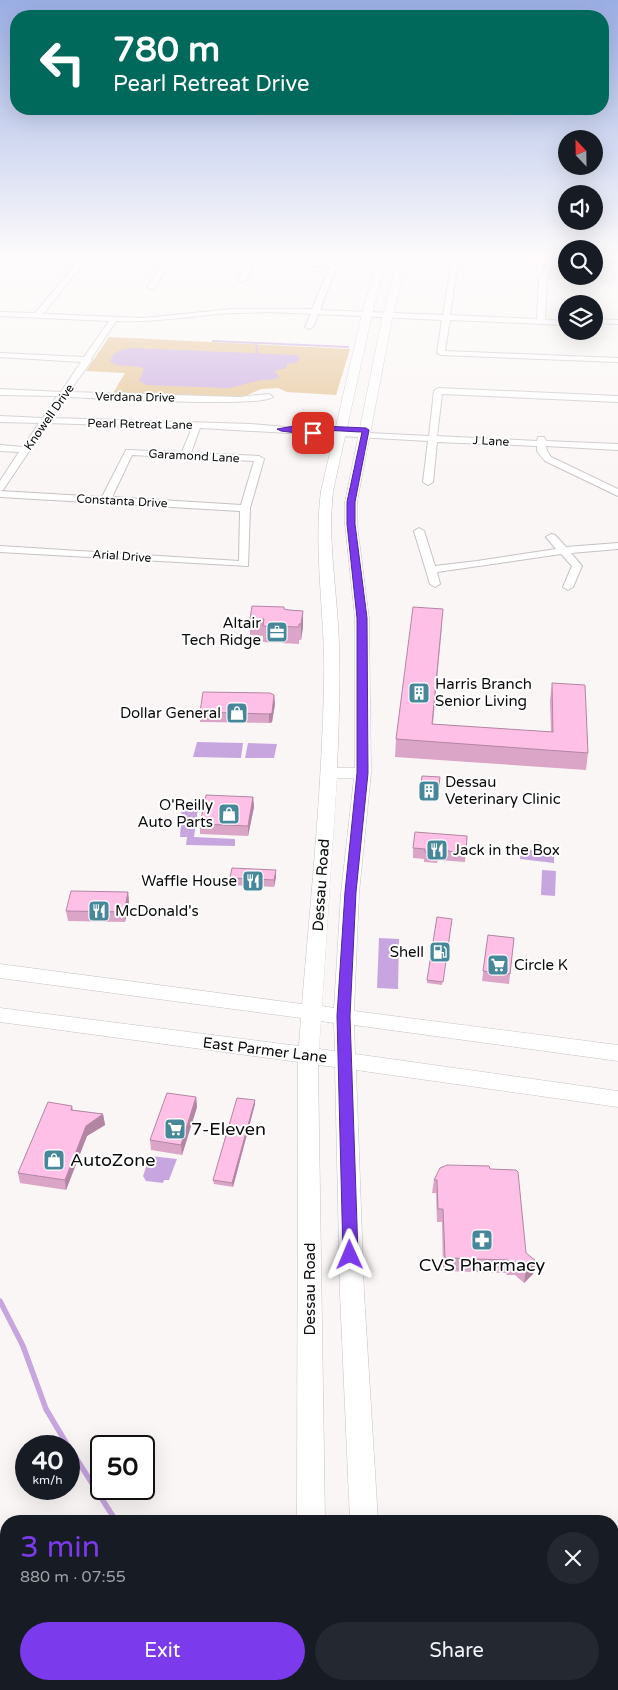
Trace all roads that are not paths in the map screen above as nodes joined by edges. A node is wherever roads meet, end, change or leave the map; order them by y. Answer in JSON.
{"nodes":[{"id":1,"x":104,"y":334,"type":"edge"},
{"id":2,"x":363,"y":334,"type":"edge"},
{"id":3,"x":384,"y":334,"type":"edge"},
{"id":4,"x":443,"y":334,"type":"edge"},
{"id":5,"x":0,"y":355,"type":"edge"},
{"id":6,"x":88,"y":360,"type":"junction"},
{"id":7,"x":618,"y":360,"type":"edge"},
{"id":8,"x":0,"y":392,"type":"edge"},
{"id":9,"x":64,"y":395,"type":"junction"},
{"id":10,"x":269,"y":397,"type":"dead end"},
{"id":11,"x":618,"y":399,"type":"edge"},
{"id":12,"x":0,"y":419,"type":"edge"},
{"id":13,"x":46,"y":421,"type":"junction"},
{"id":14,"x":197,"y":425,"type":"junction"},
{"id":15,"x":341,"y":432,"type":"junction"},
{"id":16,"x":365,"y":433,"type":"junction"},
{"id":17,"x":433,"y":436,"type":"junction"},
{"id":18,"x":541,"y":441,"type":"junction"},
{"id":19,"x":618,"y":443,"type":"edge"},
{"id":20,"x":618,"y":447,"type":"edge"},
{"id":21,"x":0,"y":448,"type":"edge"},
{"id":22,"x":25,"y":450,"type":"junction"},
{"id":23,"x":185,"y":455,"type":"junction"},
{"id":24,"x":428,"y":482,"type":"dead end"},
{"id":25,"x":0,"y":488,"type":"edge"},
{"id":26,"x":618,"y":493,"type":"edge"},
{"id":27,"x":0,"y":494,"type":"edge"},
{"id":28,"x":106,"y":500,"type":"junction"},
{"id":29,"x":245,"y":508,"type":"junction"},
{"id":30,"x":419,"y":531,"type":"dead end"},
{"id":31,"x":352,"y":532,"type":"junction"},
{"id":32,"x":324,"y":533,"type":"junction"},
{"id":33,"x":551,"y":537,"type":"dead end"},
{"id":34,"x":618,"y":546,"type":"edge"},
{"id":35,"x":0,"y":549,"type":"edge"},
{"id":36,"x":563,"y":550,"type":"junction"},
{"id":37,"x":430,"y":569,"type":"junction"},
{"id":38,"x":435,"y":584,"type":"dead end"},
{"id":39,"x":568,"y":587,"type":"dead end"},
{"id":40,"x":329,"y":773,"type":"junction"},
{"id":41,"x":363,"y":773,"type":"junction"},
{"id":42,"x":0,"y":971,"type":"edge"},
{"id":43,"x":311,"y":1012,"type":"junction"},
{"id":44,"x":0,"y":1015,"type":"edge"},
{"id":45,"x":344,"y":1016,"type":"junction"},
{"id":46,"x":618,"y":1053,"type":"edge"},
{"id":47,"x":308,"y":1057,"type":"junction"},
{"id":48,"x":344,"y":1060,"type":"junction"},
{"id":49,"x":618,"y":1099,"type":"edge"},
{"id":50,"x":313,"y":1515,"type":"edge"},
{"id":51,"x":364,"y":1515,"type":"edge"}],
"edges":[{"from":1,"to":6,"type":"street","name":"Knowell Drive"},
{"from":2,"to":15,"type":"main road","name":"Dessau Road"},
{"from":3,"to":16,"type":"main road","name":"Dessau Road"},
{"from":4,"to":7,"type":"street"},
{"from":5,"to":6,"type":"street"},
{"from":6,"to":9,"type":"street","name":"Knowell Drive"},
{"from":8,"to":9,"type":"street","name":"Verdana Drive"},
{"from":9,"to":10,"type":"street","name":"Verdana Drive"},
{"from":9,"to":13,"type":"street","name":"Knowell Drive"},
{"from":11,"to":17,"type":"street"},
{"from":12,"to":13,"type":"street","name":"Pearl Retreat Lane"},
{"from":13,"to":14,"type":"street","name":"Pearl Retreat Lane"},
{"from":13,"to":22,"type":"street","name":"Knowell Drive"},
{"from":14,"to":15,"type":"street","name":"Pearl Retreat Lane"},
{"from":14,"to":23,"type":"street"},
{"from":15,"to":16,"type":"street","name":"J Lane"},
{"from":15,"to":32,"type":"main road","name":"Dessau Road"},
{"from":16,"to":17,"type":"street","name":"J Lane"},
{"from":16,"to":31,"type":"main road","name":"Dessau Road"},
{"from":17,"to":18,"type":"street","name":"J Lane"},
{"from":17,"to":24,"type":"street"},
{"from":18,"to":19,"type":"street","name":"J Lane"},
{"from":18,"to":20,"type":"street","name":"J Lane"},
{"from":18,"to":26,"type":"street"},
{"from":21,"to":22,"type":"street"},
{"from":22,"to":25,"type":"street","name":"Knowell Drive"},
{"from":23,"to":28,"type":"street","name":"Garamond Lane"},
{"from":23,"to":29,"type":"street","name":"Garamond Lane"},
{"from":27,"to":28,"type":"street","name":"Constanta Drive"},
{"from":28,"to":29,"type":"street","name":"Constanta Drive"},
{"from":29,"to":35,"type":"street","name":"Arial Drive"},
{"from":30,"to":37,"type":"street"},
{"from":31,"to":32,"type":"main road"},
{"from":31,"to":41,"type":"main road","name":"Dessau Road"},
{"from":32,"to":40,"type":"main road","name":"Dessau Road"},
{"from":33,"to":36,"type":"street"},
{"from":34,"to":36,"type":"street"},
{"from":36,"to":37,"type":"street"},
{"from":36,"to":39,"type":"street"},
{"from":37,"to":38,"type":"street"},
{"from":40,"to":41,"type":"main road"},
{"from":40,"to":43,"type":"main road","name":"Dessau Road"},
{"from":41,"to":45,"type":"main road","name":"Dessau Road"},
{"from":42,"to":43,"type":"main road"},
{"from":43,"to":45,"type":"main road"},
{"from":43,"to":47,"type":"main road","name":"Dessau Road"},
{"from":44,"to":47,"type":"main road","name":"East Parmer Lane"},
{"from":45,"to":46,"type":"main road"},
{"from":45,"to":48,"type":"main road","name":"Dessau Road"},
{"from":47,"to":48,"type":"main road","name":"East Parmer Lane"},
{"from":47,"to":50,"type":"main road","name":"Dessau Road"},
{"from":48,"to":49,"type":"main road","name":"East Parmer Lane"},
{"from":48,"to":51,"type":"main road","name":"Dessau Road"}]}
